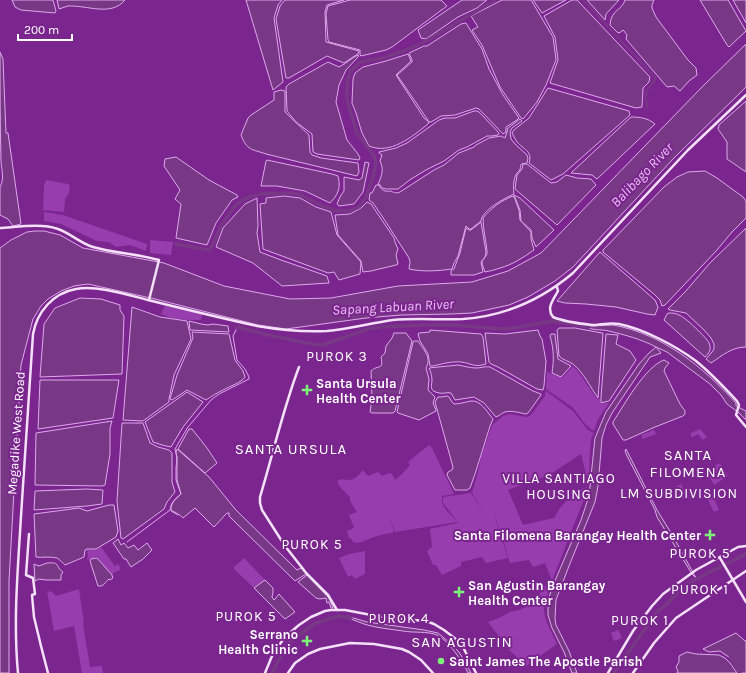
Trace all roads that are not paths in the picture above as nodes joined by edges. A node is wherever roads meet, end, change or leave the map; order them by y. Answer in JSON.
{"nodes":[{"id":1,"x":746,"y":94,"type":"edge"},
{"id":2,"x":0,"y":228,"type":"edge"},
{"id":3,"x":557,"y":287,"type":"junction"},
{"id":4,"x":149,"y":299,"type":"junction"},
{"id":5,"x":299,"y":367,"type":"dead end"},
{"id":6,"x":746,"y":426,"type":"edge"},
{"id":7,"x":29,"y":534,"type":"dead end"},
{"id":8,"x":746,"y":546,"type":"edge"},
{"id":9,"x":720,"y":558,"type":"junction"},
{"id":10,"x":746,"y":571,"type":"edge"},
{"id":11,"x":733,"y":579,"type":"junction"},
{"id":12,"x":746,"y":602,"type":"edge"},
{"id":13,"x":337,"y":610,"type":"junction"},
{"id":14,"x":18,"y":673,"type":"edge"},
{"id":15,"x":48,"y":673,"type":"edge"},
{"id":16,"x":265,"y":673,"type":"edge"},
{"id":17,"x":288,"y":673,"type":"edge"},
{"id":18,"x":433,"y":673,"type":"edge"},
{"id":19,"x":476,"y":673,"type":"edge"},
{"id":20,"x":608,"y":673,"type":"edge"},
{"id":21,"x":633,"y":673,"type":"edge"}],
"edges":[{"from":1,"to":3,"type":"street","name":"Megadike West Road"},
{"from":2,"to":4,"type":"street"},
{"from":3,"to":4,"type":"street","name":"Megadike West Road"},
{"from":3,"to":6,"type":"street"},
{"from":4,"to":14,"type":"street","name":"Megadike West Road"},
{"from":5,"to":13,"type":"street"},
{"from":7,"to":15,"type":"street"},
{"from":8,"to":9,"type":"street"},
{"from":9,"to":11,"type":"street"},
{"from":9,"to":20,"type":"street"},
{"from":10,"to":11,"type":"street"},
{"from":11,"to":12,"type":"street"},
{"from":11,"to":21,"type":"street"},
{"from":13,"to":16,"type":"street"},
{"from":13,"to":19,"type":"street"},
{"from":17,"to":18,"type":"street"}]}
